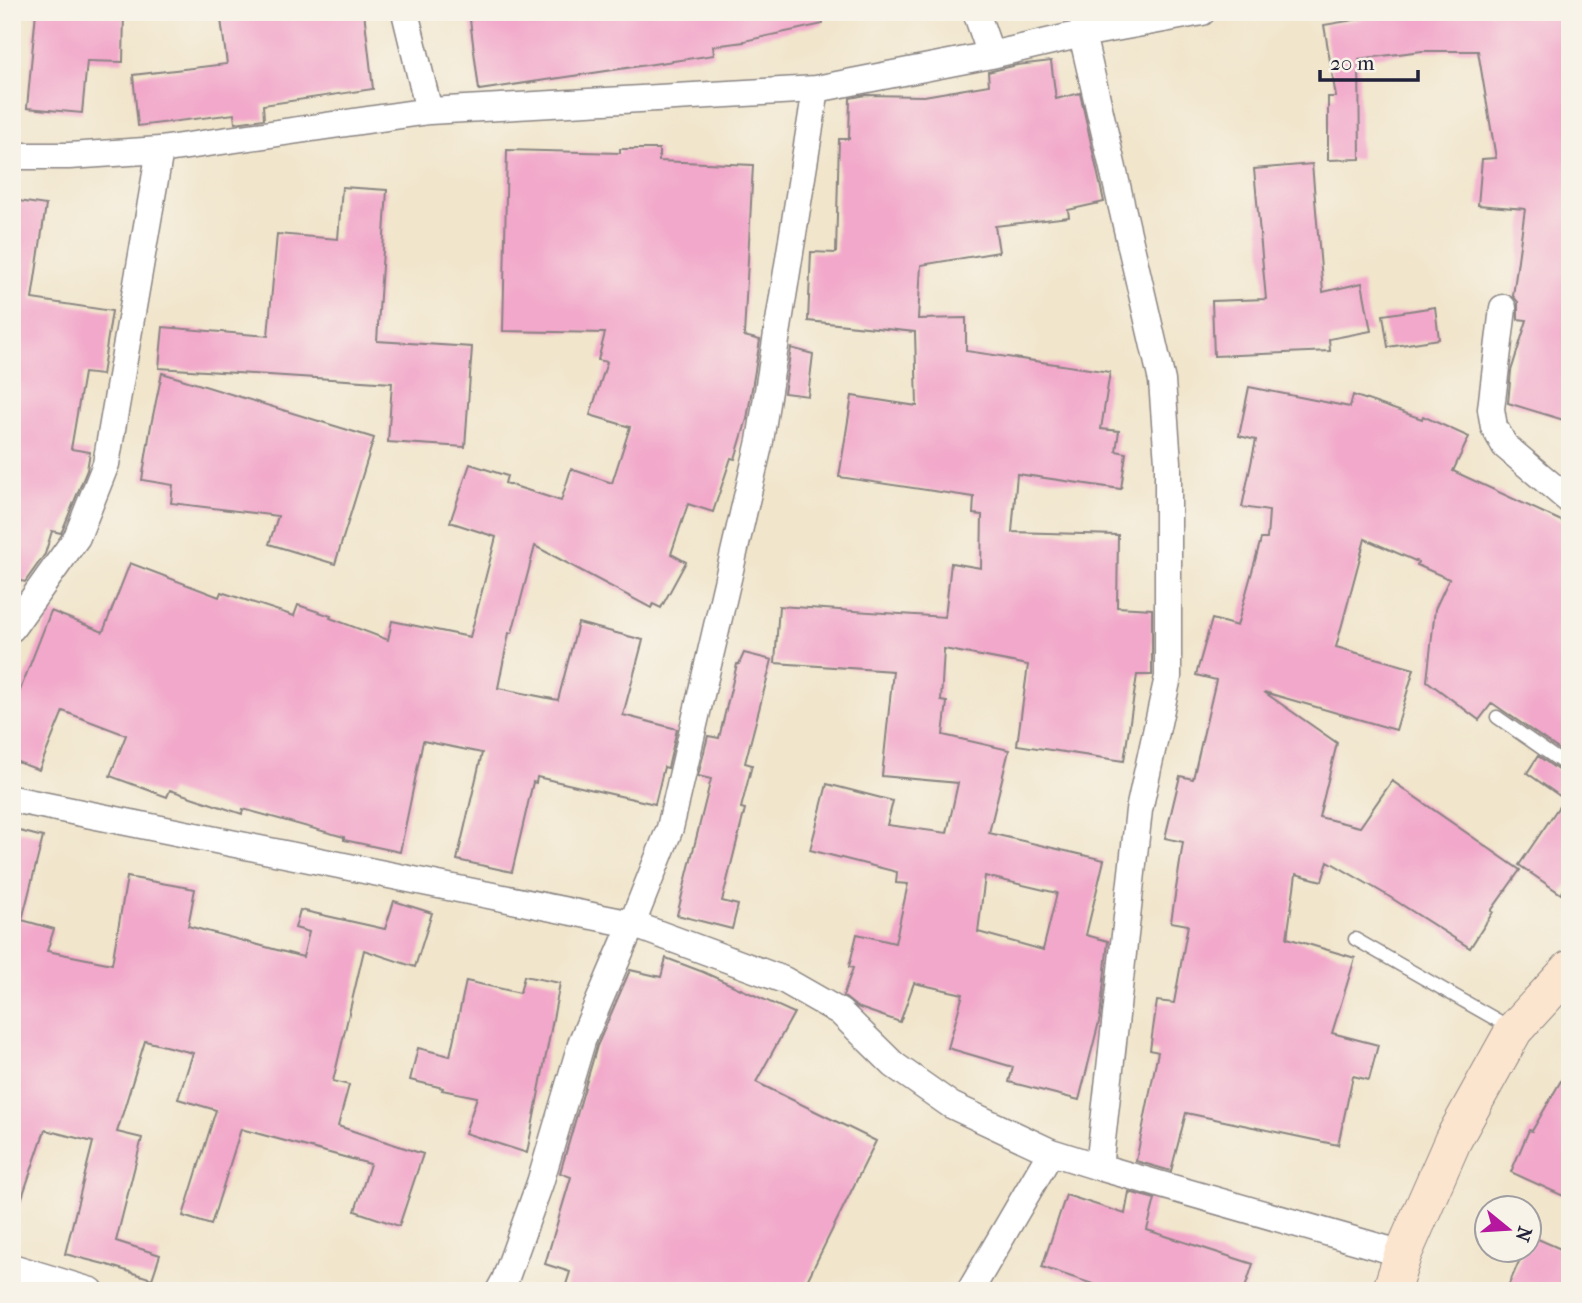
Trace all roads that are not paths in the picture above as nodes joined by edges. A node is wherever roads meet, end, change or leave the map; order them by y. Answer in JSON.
{"nodes":[{"id":1,"x":405,"y":12,"type":"edge"},
{"id":2,"x":976,"y":12,"type":"edge"},
{"id":3,"x":1202,"y":12,"type":"edge"},
{"id":4,"x":1082,"y":34,"type":"junction"},
{"id":5,"x":991,"y":55,"type":"junction"},
{"id":6,"x":816,"y":89,"type":"junction"},
{"id":7,"x":429,"y":111,"type":"junction"},
{"id":8,"x":160,"y":150,"type":"junction"},
{"id":9,"x":12,"y":156,"type":"edge"},
{"id":10,"x":1503,"y":309,"type":"dead end"},
{"id":11,"x":1570,"y":501,"type":"edge"},
{"id":12,"x":12,"y":628,"type":"edge"},
{"id":13,"x":1497,"y":717,"type":"dead end"},
{"id":14,"x":1570,"y":768,"type":"edge"},
{"id":15,"x":12,"y":799,"type":"edge"},
{"id":16,"x":632,"y":924,"type":"junction"},
{"id":17,"x":1355,"y":939,"type":"dead end"},
{"id":18,"x":1570,"y":969,"type":"edge"},
{"id":19,"x":1514,"y":1030,"type":"junction"},
{"id":20,"x":1051,"y":1152,"type":"junction"},
{"id":21,"x":1099,"y":1167,"type":"junction"},
{"id":22,"x":1403,"y":1254,"type":"junction"},
{"id":23,"x":12,"y":1268,"type":"edge"},
{"id":24,"x":91,"y":1291,"type":"edge"},
{"id":25,"x":499,"y":1291,"type":"edge"},
{"id":26,"x":970,"y":1291,"type":"edge"},
{"id":27,"x":1391,"y":1291,"type":"edge"}],
"edges":[{"from":1,"to":7,"type":"street"},
{"from":2,"to":5,"type":"street"},
{"from":3,"to":4,"type":"street"},
{"from":4,"to":5,"type":"street"},
{"from":4,"to":21,"type":"street"},
{"from":5,"to":6,"type":"street"},
{"from":6,"to":7,"type":"street"},
{"from":6,"to":16,"type":"street"},
{"from":7,"to":8,"type":"street"},
{"from":8,"to":9,"type":"street"},
{"from":8,"to":12,"type":"street"},
{"from":10,"to":11,"type":"street"},
{"from":13,"to":14,"type":"lane"},
{"from":15,"to":16,"type":"street"},
{"from":16,"to":20,"type":"street"},
{"from":16,"to":25,"type":"street"},
{"from":17,"to":19,"type":"lane"},
{"from":18,"to":19,"type":"main road"},
{"from":19,"to":22,"type":"main road"},
{"from":20,"to":21,"type":"street"},
{"from":20,"to":26,"type":"street"},
{"from":21,"to":22,"type":"street"},
{"from":22,"to":27,"type":"main road"},
{"from":23,"to":24,"type":"street"}]}
